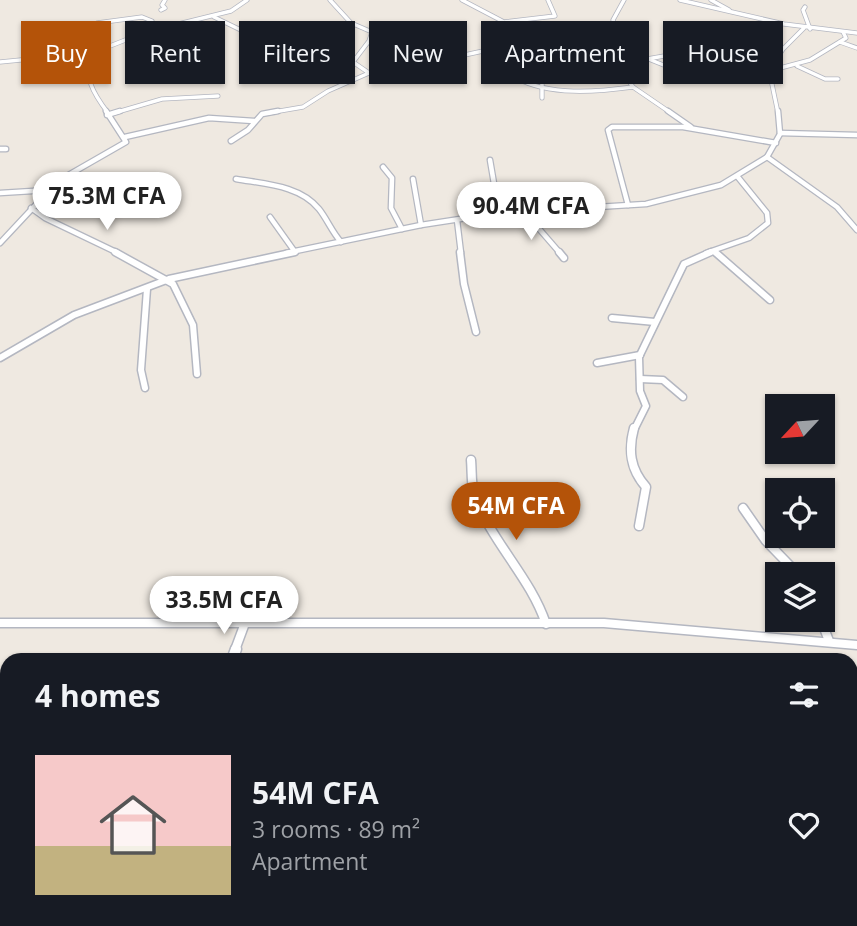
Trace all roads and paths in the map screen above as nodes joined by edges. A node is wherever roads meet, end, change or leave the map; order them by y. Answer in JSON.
{"nodes":[{"id":1,"x":165,"y":0,"type":"edge"},
{"id":2,"x":247,"y":0,"type":"edge"},
{"id":3,"x":339,"y":0,"type":"edge"},
{"id":4,"x":462,"y":0,"type":"edge"},
{"id":5,"x":548,"y":0,"type":"edge"},
{"id":6,"x":624,"y":0,"type":"edge"},
{"id":7,"x":680,"y":0,"type":"edge"},
{"id":8,"x":711,"y":0,"type":"edge"},
{"id":9,"x":331,"y":1,"type":"edge"},
{"id":10,"x":804,"y":7,"type":"dead end"},
{"id":11,"x":161,"y":10,"type":"dead end"},
{"id":12,"x":736,"y":14,"type":"junction"},
{"id":13,"x":214,"y":16,"type":"junction"},
{"id":14,"x":111,"y":21,"type":"edge"},
{"id":15,"x":152,"y":21,"type":"dead end"},
{"id":16,"x":195,"y":21,"type":"edge"},
{"id":17,"x":349,"y":21,"type":"edge"},
{"id":18,"x":613,"y":21,"type":"edge"},
{"id":19,"x":355,"y":25,"type":"edge"},
{"id":20,"x":239,"y":28,"type":"edge"},
{"id":21,"x":807,"y":28,"type":"junction"},
{"id":22,"x":843,"y":33,"type":"junction"},
{"id":23,"x":857,"y":33,"type":"edge"},
{"id":24,"x":840,"y":42,"type":"junction"},
{"id":25,"x":857,"y":48,"type":"edge"},
{"id":26,"x":783,"y":49,"type":"edge"},
{"id":27,"x":21,"y":59,"type":"edge"},
{"id":28,"x":355,"y":59,"type":"edge"},
{"id":29,"x":0,"y":62,"type":"edge"},
{"id":30,"x":355,"y":63,"type":"edge"},
{"id":31,"x":797,"y":66,"type":"junction"},
{"id":32,"x":783,"y":68,"type":"edge"},
{"id":33,"x":355,"y":79,"type":"edge"},
{"id":34,"x":838,"y":79,"type":"dead end"},
{"id":35,"x":92,"y":84,"type":"edge"},
{"id":36,"x":344,"y":84,"type":"edge"},
{"id":37,"x":526,"y":84,"type":"edge"},
{"id":38,"x":632,"y":84,"type":"edge"},
{"id":39,"x":773,"y":84,"type":"edge"},
{"id":40,"x":543,"y":86,"type":"junction"},
{"id":41,"x":634,"y":87,"type":"junction"},
{"id":42,"x":218,"y":96,"type":"dead end"},
{"id":43,"x":542,"y":98,"type":"dead end"},
{"id":44,"x":107,"y":115,"type":"junction"},
{"id":45,"x":254,"y":121,"type":"junction"},
{"id":46,"x":692,"y":128,"type":"junction"},
{"id":47,"x":780,"y":133,"type":"junction"},
{"id":48,"x":857,"y":135,"type":"edge"},
{"id":49,"x":125,"y":137,"type":"junction"},
{"id":50,"x":231,"y":141,"type":"dead end"},
{"id":51,"x":776,"y":143,"type":"junction"},
{"id":52,"x":767,"y":157,"type":"junction"},
{"id":53,"x":490,"y":160,"type":"dead end"},
{"id":54,"x":383,"y":167,"type":"dead end"},
{"id":55,"x":737,"y":176,"type":"junction"},
{"id":56,"x":236,"y":179,"type":"dead end"},
{"id":57,"x":413,"y":179,"type":"dead end"},
{"id":58,"x":48,"y":190,"type":"junction"},
{"id":59,"x":0,"y":193,"type":"edge"},
{"id":60,"x":628,"y":205,"type":"junction"},
{"id":61,"x":31,"y":208,"type":"junction"},
{"id":62,"x":534,"y":212,"type":"junction"},
{"id":63,"x":499,"y":213,"type":"junction"},
{"id":64,"x":270,"y":217,"type":"dead end"},
{"id":65,"x":457,"y":220,"type":"junction"},
{"id":66,"x":421,"y":225,"type":"junction"},
{"id":67,"x":402,"y":229,"type":"junction"},
{"id":68,"x":857,"y":230,"type":"edge"},
{"id":69,"x":1,"y":241,"type":"edge"},
{"id":70,"x":341,"y":242,"type":"junction"},
{"id":71,"x":295,"y":251,"type":"junction"},
{"id":72,"x":715,"y":252,"type":"junction"},
{"id":73,"x":564,"y":258,"type":"dead end"},
{"id":74,"x":169,"y":279,"type":"junction"},
{"id":75,"x":147,"y":289,"type":"junction"},
{"id":76,"x":770,"y":300,"type":"dead end"},
{"id":77,"x":612,"y":318,"type":"dead end"},
{"id":78,"x":655,"y":321,"type":"junction"},
{"id":79,"x":476,"y":332,"type":"dead end"},
{"id":80,"x":640,"y":355,"type":"junction"},
{"id":81,"x":0,"y":358,"type":"edge"},
{"id":82,"x":597,"y":363,"type":"dead end"},
{"id":83,"x":197,"y":374,"type":"dead end"},
{"id":84,"x":639,"y":379,"type":"junction"},
{"id":85,"x":145,"y":388,"type":"dead end"},
{"id":86,"x":683,"y":397,"type":"dead end"},
{"id":87,"x":471,"y":460,"type":"dead end"},
{"id":88,"x":743,"y":508,"type":"dead end"},
{"id":89,"x":639,"y":526,"type":"dead end"},
{"id":90,"x":786,"y":562,"type":"edge"},
{"id":91,"x":0,"y":623,"type":"edge"},
{"id":92,"x":245,"y":623,"type":"junction"},
{"id":93,"x":546,"y":624,"type":"junction"},
{"id":94,"x":826,"y":632,"type":"edge"},
{"id":95,"x":829,"y":640,"type":"junction"},
{"id":96,"x":857,"y":645,"type":"edge"},
{"id":97,"x":234,"y":653,"type":"edge"}],
"edges":[{"from":1,"to":11,"type":"street"},
{"from":2,"to":13,"type":"street"},
{"from":3,"to":9,"type":"street"},
{"from":4,"to":5,"type":"street"},
{"from":6,"to":18,"type":"street"},
{"from":7,"to":12,"type":"street"},
{"from":8,"to":12,"type":"street"},
{"from":9,"to":17,"type":"street"},
{"from":10,"to":21,"type":"street"},
{"from":12,"to":21,"type":"street"},
{"from":13,"to":16,"type":"street"},
{"from":13,"to":20,"type":"street"},
{"from":14,"to":15,"type":"street"},
{"from":19,"to":28,"type":"street"},
{"from":21,"to":22,"type":"street"},
{"from":21,"to":26,"type":"street"},
{"from":22,"to":23,"type":"street"},
{"from":22,"to":24,"type":"street"},
{"from":24,"to":25,"type":"street"},
{"from":24,"to":31,"type":"street"},
{"from":27,"to":29,"type":"street"},
{"from":30,"to":33,"type":"street"},
{"from":31,"to":32,"type":"street"},
{"from":31,"to":34,"type":"street"},
{"from":35,"to":44,"type":"street"},
{"from":36,"to":45,"type":"street"},
{"from":37,"to":40,"type":"street"},
{"from":38,"to":41,"type":"street"},
{"from":39,"to":47,"type":"street"},
{"from":40,"to":41,"type":"street"},
{"from":40,"to":43,"type":"street"},
{"from":41,"to":46,"type":"street"},
{"from":42,"to":44,"type":"street"},
{"from":44,"to":49,"type":"street"},
{"from":45,"to":49,"type":"street"},
{"from":45,"to":50,"type":"street"},
{"from":46,"to":51,"type":"street"},
{"from":46,"to":60,"type":"street"},
{"from":47,"to":48,"type":"street"},
{"from":47,"to":51,"type":"street"},
{"from":49,"to":58,"type":"street"},
{"from":51,"to":52,"type":"street"},
{"from":52,"to":55,"type":"street"},
{"from":52,"to":68,"type":"street"},
{"from":53,"to":63,"type":"street"},
{"from":54,"to":67,"type":"street"},
{"from":55,"to":60,"type":"street"},
{"from":55,"to":72,"type":"street"},
{"from":56,"to":70,"type":"street"},
{"from":57,"to":66,"type":"street"},
{"from":58,"to":59,"type":"street"},
{"from":58,"to":61,"type":"street"},
{"from":60,"to":62,"type":"street"},
{"from":61,"to":69,"type":"street"},
{"from":61,"to":74,"type":"street"},
{"from":62,"to":63,"type":"street"},
{"from":62,"to":73,"type":"street"},
{"from":63,"to":65,"type":"street"},
{"from":64,"to":71,"type":"street"},
{"from":65,"to":66,"type":"street"},
{"from":65,"to":79,"type":"street"},
{"from":66,"to":67,"type":"street"},
{"from":67,"to":70,"type":"street"},
{"from":70,"to":71,"type":"street"},
{"from":71,"to":74,"type":"street"},
{"from":72,"to":76,"type":"street"},
{"from":72,"to":78,"type":"street"},
{"from":74,"to":75,"type":"street"},
{"from":74,"to":83,"type":"street"},
{"from":75,"to":81,"type":"street"},
{"from":75,"to":85,"type":"street"},
{"from":77,"to":78,"type":"street"},
{"from":78,"to":80,"type":"street"},
{"from":80,"to":82,"type":"street"},
{"from":80,"to":84,"type":"street"},
{"from":84,"to":86,"type":"street"},
{"from":84,"to":89,"type":"street"},
{"from":87,"to":93,"type":"street"},
{"from":88,"to":90,"type":"street"},
{"from":91,"to":92,"type":"street"},
{"from":92,"to":93,"type":"street"},
{"from":92,"to":97,"type":"street"},
{"from":93,"to":95,"type":"street"},
{"from":94,"to":95,"type":"street"},
{"from":95,"to":96,"type":"street"}]}
